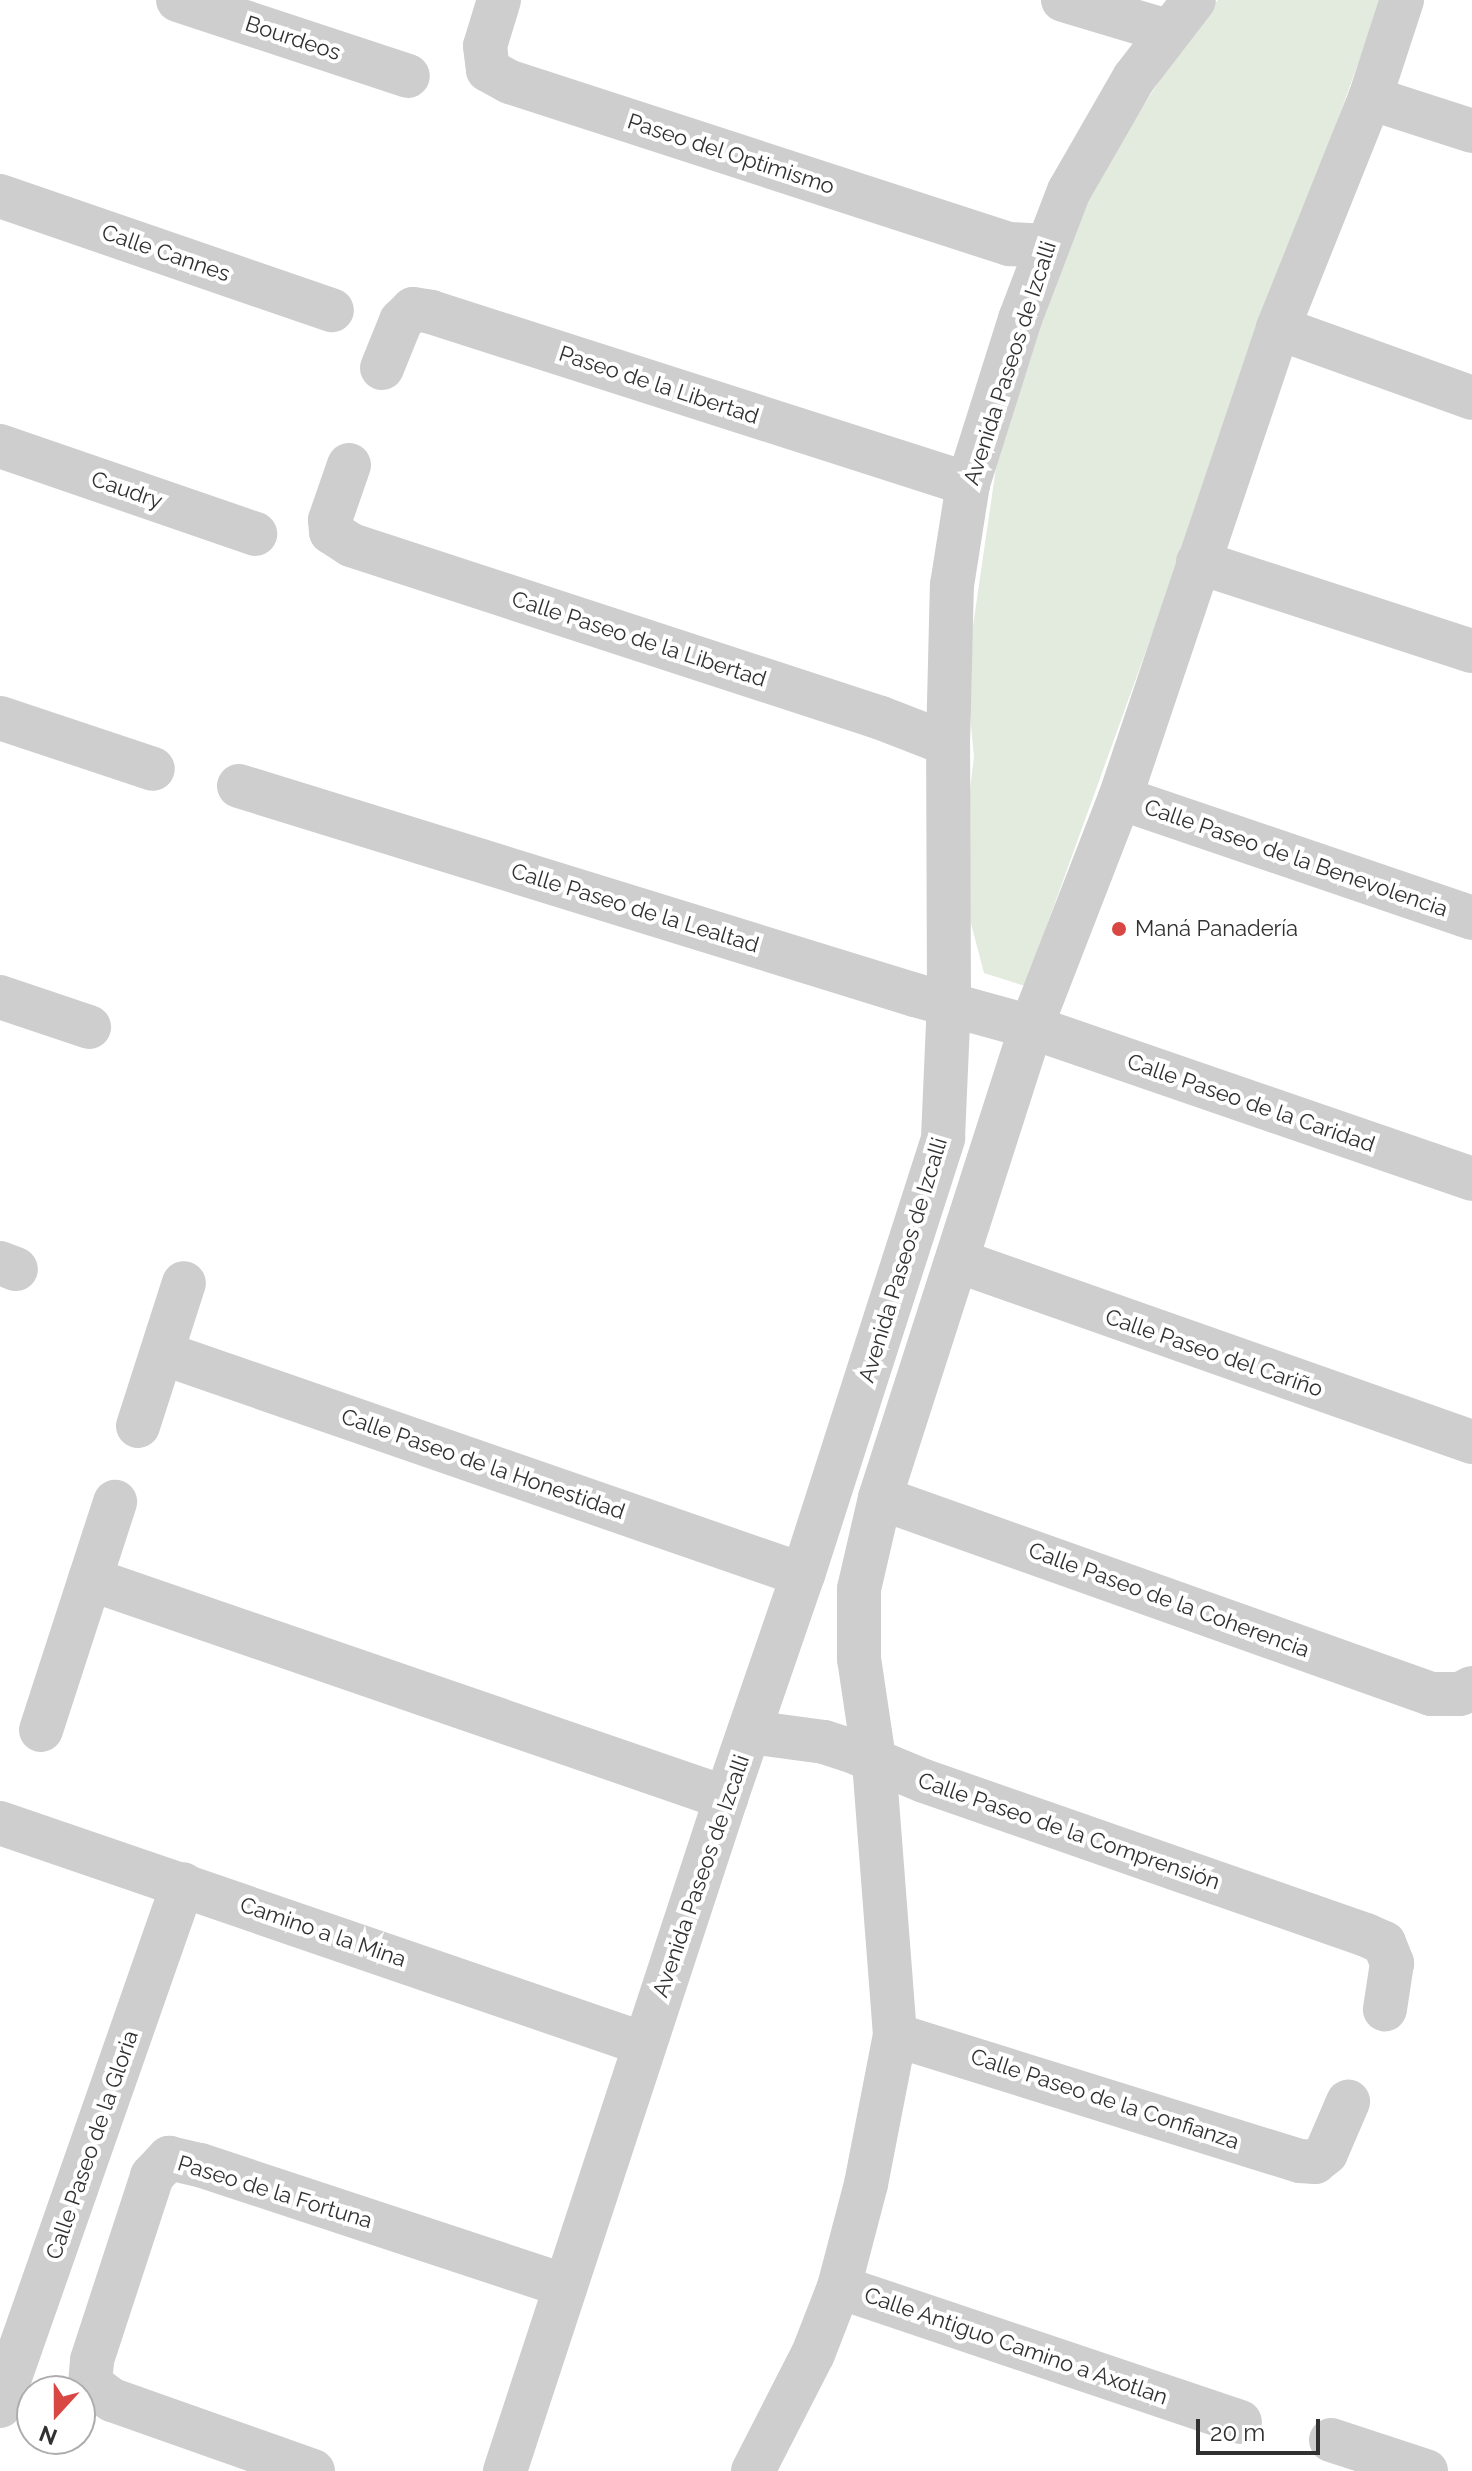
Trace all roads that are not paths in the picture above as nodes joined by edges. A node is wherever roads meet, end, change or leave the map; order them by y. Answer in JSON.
{"nodes":[{"id":1,"x":178,"y":0,"type":"edge"},
{"id":2,"x":499,"y":0,"type":"edge"},
{"id":3,"x":1063,"y":0,"type":"edge"},
{"id":4,"x":1402,"y":0,"type":"edge"},
{"id":5,"x":1180,"y":16,"type":"edge"},
{"id":6,"x":408,"y":76,"type":"dead end"},
{"id":7,"x":1370,"y":98,"type":"junction"},
{"id":8,"x":1472,"y":131,"type":"edge"},
{"id":9,"x":0,"y":196,"type":"edge"},
{"id":10,"x":1047,"y":246,"type":"junction"},
{"id":11,"x":332,"y":310,"type":"dead end"},
{"id":12,"x":1278,"y":328,"type":"junction"},
{"id":13,"x":382,"y":368,"type":"dead end"},
{"id":14,"x":1472,"y":398,"type":"edge"},
{"id":15,"x":0,"y":446,"type":"edge"},
{"id":16,"x":349,"y":465,"type":"dead end"},
{"id":17,"x":968,"y":484,"type":"junction"},
{"id":18,"x":255,"y":534,"type":"dead end"},
{"id":19,"x":1198,"y":562,"type":"junction"},
{"id":20,"x":1472,"y":651,"type":"edge"},
{"id":21,"x":0,"y":718,"type":"edge"},
{"id":22,"x":948,"y":744,"type":"junction"},
{"id":23,"x":153,"y":769,"type":"dead end"},
{"id":24,"x":239,"y":786,"type":"dead end"},
{"id":25,"x":1120,"y":798,"type":"junction"},
{"id":26,"x":1472,"y":918,"type":"edge"},
{"id":27,"x":0,"y":997,"type":"edge"},
{"id":28,"x":949,"y":1003,"type":"junction"},
{"id":29,"x":89,"y":1027,"type":"dead end"},
{"id":30,"x":1031,"y":1027,"type":"junction"},
{"id":31,"x":1472,"y":1179,"type":"edge"},
{"id":32,"x":958,"y":1261,"type":"junction"},
{"id":33,"x":184,"y":1283,"type":"dead end"},
{"id":34,"x":162,"y":1353,"type":"junction"},
{"id":35,"x":138,"y":1426,"type":"dead end"},
{"id":36,"x":1472,"y":1442,"type":"edge"},
{"id":37,"x":880,"y":1498,"type":"junction"},
{"id":38,"x":115,"y":1502,"type":"dead end"},
{"id":39,"x":803,"y":1575,"type":"junction"},
{"id":40,"x":90,"y":1579,"type":"junction"},
{"id":41,"x":1466,"y":1691,"type":"edge"},
{"id":42,"x":41,"y":1730,"type":"dead end"},
{"id":43,"x":750,"y":1732,"type":"junction"},
{"id":44,"x":874,"y":1759,"type":"junction"},
{"id":45,"x":726,"y":1798,"type":"junction"},
{"id":46,"x":0,"y":1823,"type":"edge"},
{"id":47,"x":183,"y":1884,"type":"junction"},
{"id":48,"x":1385,"y":2009,"type":"dead end"},
{"id":49,"x":895,"y":2035,"type":"junction"},
{"id":50,"x":644,"y":2044,"type":"junction"},
{"id":51,"x":1348,"y":2102,"type":"dead end"},
{"id":52,"x":565,"y":2286,"type":"junction"},
{"id":53,"x":839,"y":2287,"type":"junction"},
{"id":54,"x":0,"y":2406,"type":"edge"},
{"id":55,"x":1240,"y":2422,"type":"dead end"},
{"id":56,"x":1331,"y":2440,"type":"dead end"},
{"id":57,"x":313,"y":2471,"type":"edge"},
{"id":58,"x":505,"y":2471,"type":"edge"},
{"id":59,"x":753,"y":2471,"type":"edge"},
{"id":60,"x":1426,"y":2471,"type":"edge"}],
"edges":[{"from":1,"to":6,"type":"street","name":"Bourdeos"},
{"from":2,"to":10,"type":"street","name":"Paseo del Optimismo"},
{"from":3,"to":5,"type":"street"},
{"from":4,"to":7,"type":"street"},
{"from":5,"to":10,"type":"street","name":"Avenida Paseos de Izcalli"},
{"from":7,"to":8,"type":"street"},
{"from":7,"to":12,"type":"street"},
{"from":9,"to":11,"type":"street","name":"Calle Cannes"},
{"from":10,"to":17,"type":"street","name":"Avenida Paseos de Izcalli"},
{"from":12,"to":14,"type":"street"},
{"from":12,"to":19,"type":"street"},
{"from":13,"to":17,"type":"street","name":"Paseo de la Libertad"},
{"from":15,"to":18,"type":"street","name":"Caudry"},
{"from":16,"to":22,"type":"street","name":"Calle Paseo de la Libertad"},
{"from":17,"to":22,"type":"street","name":"Avenida Paseos de Izcalli"},
{"from":19,"to":20,"type":"street"},
{"from":19,"to":25,"type":"street"},
{"from":21,"to":23,"type":"street"},
{"from":22,"to":28,"type":"street","name":"Avenida Paseos de Izcalli"},
{"from":24,"to":28,"type":"street","name":"Calle Paseo de la Lealtad"},
{"from":25,"to":26,"type":"street","name":"Calle Paseo de la Benevolencia"},
{"from":25,"to":30,"type":"street"},
{"from":27,"to":29,"type":"street"},
{"from":28,"to":30,"type":"street","name":"Calle Paseo de la Lealtad"},
{"from":28,"to":39,"type":"street","name":"Avenida Paseos de Izcalli"},
{"from":30,"to":31,"type":"street","name":"Calle Paseo de la Caridad"},
{"from":30,"to":32,"type":"street"},
{"from":32,"to":36,"type":"street","name":"Calle Paseo del Cariño"},
{"from":32,"to":37,"type":"street"},
{"from":33,"to":34,"type":"street"},
{"from":34,"to":35,"type":"street"},
{"from":34,"to":39,"type":"street","name":"Calle Paseo de la Honestidad"},
{"from":37,"to":41,"type":"street","name":"Calle Paseo de la Coherencia"},
{"from":37,"to":44,"type":"street"},
{"from":38,"to":40,"type":"street"},
{"from":39,"to":43,"type":"street","name":"Avenida Paseos de Izcalli"},
{"from":40,"to":42,"type":"street"},
{"from":40,"to":45,"type":"street"},
{"from":43,"to":44,"type":"street","name":"Calle Paseo de la Comprensión"},
{"from":43,"to":45,"type":"street","name":"Avenida Paseos de Izcalli"},
{"from":44,"to":48,"type":"street","name":"Calle Paseo de la Comprensión"},
{"from":44,"to":49,"type":"street"},
{"from":45,"to":50,"type":"street","name":"Avenida Paseos de Izcalli"},
{"from":46,"to":47,"type":"street","name":"Camino a la Mina"},
{"from":47,"to":50,"type":"street","name":"Camino a la Mina"},
{"from":47,"to":54,"type":"street","name":"Calle Paseo de la Gloria"},
{"from":49,"to":51,"type":"street","name":"Calle Paseo de la Confianza"},
{"from":49,"to":53,"type":"street"},
{"from":50,"to":52,"type":"street","name":"Avenida Paseos de Izcalli"},
{"from":52,"to":57,"type":"street","name":"Paseo de la Fortuna"},
{"from":52,"to":58,"type":"street","name":"Avenida Paseos de Izcalli"},
{"from":53,"to":55,"type":"street","name":"Calle Antiguo Camino a Axotlan"},
{"from":53,"to":59,"type":"street"},
{"from":56,"to":60,"type":"street"}]}
